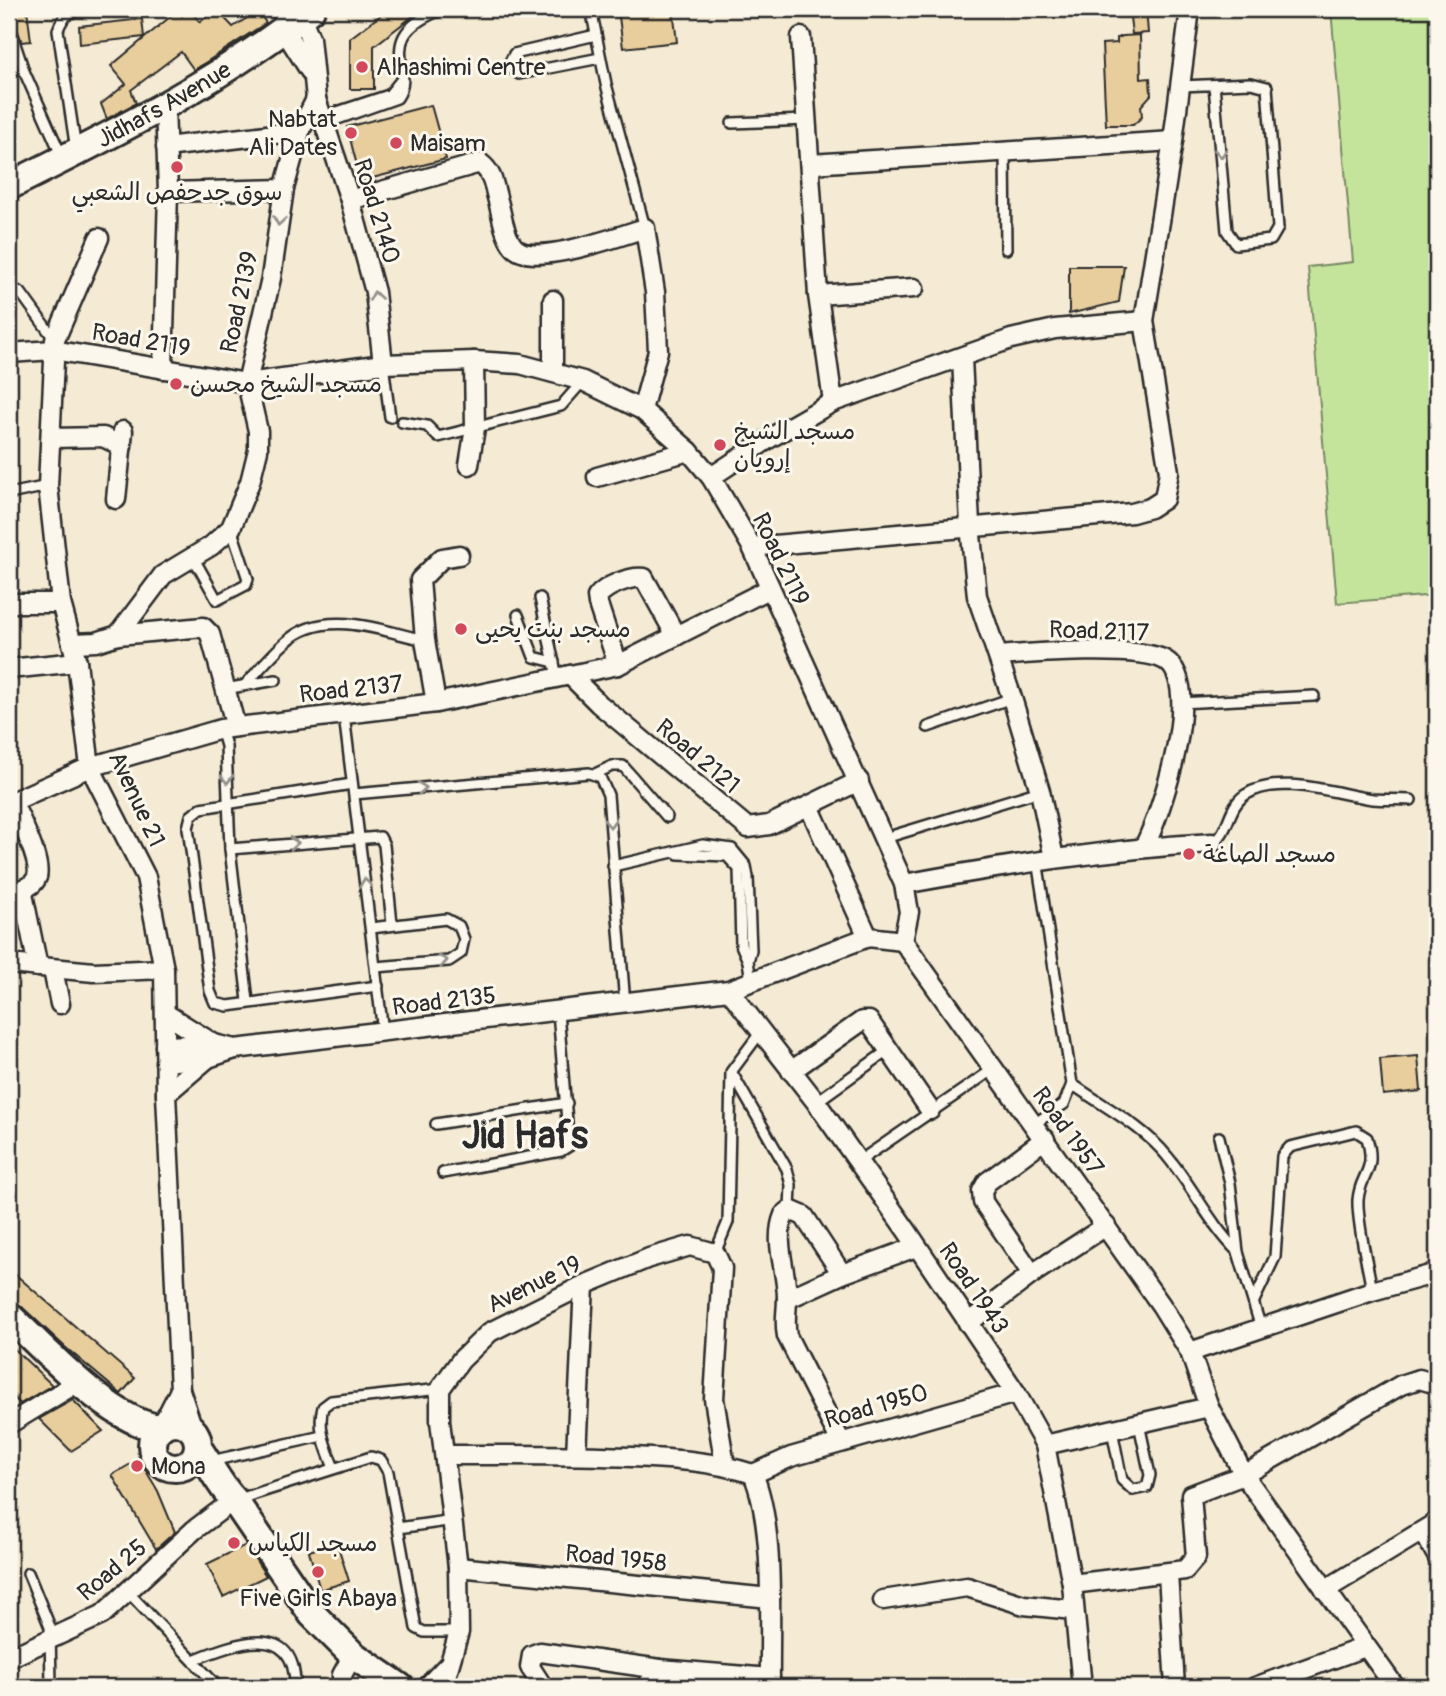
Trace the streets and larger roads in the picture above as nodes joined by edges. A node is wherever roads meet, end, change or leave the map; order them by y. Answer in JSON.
{"nodes":[{"id":1,"x":1190,"y":9,"type":"edge"},
{"id":2,"x":292,"y":18,"type":"edge"},
{"id":3,"x":801,"y":37,"type":"dead end"},
{"id":4,"x":316,"y":99,"type":"junction"},
{"id":5,"x":165,"y":105,"type":"junction"},
{"id":6,"x":300,"y":131,"type":"junction"},
{"id":7,"x":1173,"y":141,"type":"junction"},
{"id":8,"x":166,"y":147,"type":"junction"},
{"id":9,"x":810,"y":164,"type":"junction"},
{"id":10,"x":10,"y":183,"type":"edge"},
{"id":11,"x":284,"y":189,"type":"junction"},
{"id":12,"x":168,"y":192,"type":"junction"},
{"id":13,"x":350,"y":200,"type":"junction"},
{"id":14,"x":99,"y":238,"type":"dead end"},
{"id":15,"x":914,"y":288,"type":"dead end"},
{"id":16,"x":818,"y":295,"type":"junction"},
{"id":17,"x":553,"y":300,"type":"dead end"},
{"id":18,"x":1144,"y":321,"type":"junction"},
{"id":19,"x":54,"y":345,"type":"junction"},
{"id":20,"x":9,"y":353,"type":"edge"},
{"id":21,"x":962,"y":358,"type":"junction"},
{"id":22,"x":474,"y":361,"type":"junction"},
{"id":23,"x":383,"y":363,"type":"junction"},
{"id":24,"x":163,"y":369,"type":"junction"},
{"id":25,"x":553,"y":372,"type":"junction"},
{"id":26,"x":247,"y":383,"type":"junction"},
{"id":27,"x":833,"y":402,"type":"junction"},
{"id":28,"x":642,"y":410,"type":"junction"},
{"id":29,"x":51,"y":438,"type":"junction"},
{"id":30,"x":689,"y":451,"type":"junction"},
{"id":31,"x":469,"y":465,"type":"dead end"},
{"id":32,"x":597,"y":477,"type":"dead end"},
{"id":33,"x":711,"y":477,"type":"junction"},
{"id":34,"x":116,"y":499,"type":"dead end"},
{"id":35,"x":970,"y":525,"type":"junction"},
{"id":36,"x":752,"y":547,"type":"junction"},
{"id":37,"x":459,"y":555,"type":"dead end"},
{"id":38,"x":769,"y":589,"type":"junction"},
{"id":39,"x":9,"y":603,"type":"edge"},
{"id":40,"x":61,"y":603,"type":"junction"},
{"id":41,"x":118,"y":635,"type":"junction"},
{"id":42,"x":676,"y":636,"type":"junction"},
{"id":43,"x":76,"y":652,"type":"junction"},
{"id":44,"x":1000,"y":656,"type":"junction"},
{"id":45,"x":618,"y":665,"type":"junction"},
{"id":46,"x":9,"y":669,"type":"edge"},
{"id":47,"x":560,"y":671,"type":"junction"},
{"id":48,"x":436,"y":703,"type":"junction"},
{"id":49,"x":228,"y":728,"type":"junction"},
{"id":50,"x":90,"y":767,"type":"junction"},
{"id":51,"x":859,"y":781,"type":"junction"},
{"id":52,"x":11,"y":802,"type":"edge"},
{"id":53,"x":810,"y":807,"type":"junction"},
{"id":54,"x":1212,"y":843,"type":"road end"},
{"id":55,"x":1144,"y":847,"type":"junction"},
{"id":56,"x":1045,"y":859,"type":"junction"},
{"id":57,"x":904,"y":884,"type":"junction"},
{"id":58,"x":16,"y":892,"type":"edge"},
{"id":59,"x":868,"y":937,"type":"junction"},
{"id":60,"x":903,"y":941,"type":"junction"},
{"id":61,"x":9,"y":964,"type":"edge"},
{"id":62,"x":46,"y":968,"type":"junction"},
{"id":63,"x":164,"y":970,"type":"junction"},
{"id":64,"x":729,"y":990,"type":"junction"},
{"id":65,"x":60,"y":1004,"type":"dead end"},
{"id":66,"x":166,"y":1014,"type":"junction"},
{"id":67,"x":211,"y":1051,"type":"junction"},
{"id":68,"x":165,"y":1054,"type":"junction"},
{"id":69,"x":791,"y":1071,"type":"junction"},
{"id":70,"x":166,"y":1094,"type":"junction"},
{"id":71,"x":930,"y":1110,"type":"road end"},
{"id":72,"x":1045,"y":1139,"type":"junction"},
{"id":73,"x":1106,"y":1226,"type":"junction"},
{"id":74,"x":916,"y":1247,"type":"junction"},
{"id":75,"x":1437,"y":1273,"type":"edge"},
{"id":76,"x":842,"y":1274,"type":"junction"},
{"id":77,"x":1032,"y":1274,"type":"junction"},
{"id":78,"x":584,"y":1285,"type":"junction"},
{"id":79,"x":787,"y":1299,"type":"junction"},
{"id":80,"x":9,"y":1316,"type":"edge"},
{"id":81,"x":968,"y":1323,"type":"junction"},
{"id":82,"x":1190,"y":1352,"type":"junction"},
{"id":83,"x":1437,"y":1384,"type":"edge"},
{"id":84,"x":89,"y":1389,"type":"junction"},
{"id":85,"x":180,"y":1390,"type":"junction"},
{"id":86,"x":1016,"y":1393,"type":"junction"},
{"id":87,"x":1209,"y":1407,"type":"junction"},
{"id":88,"x":9,"y":1424,"type":"edge"},
{"id":89,"x":160,"y":1428,"type":"junction"},
{"id":90,"x":841,"y":1442,"type":"junction"},
{"id":91,"x":1045,"y":1445,"type":"junction"},
{"id":92,"x":200,"y":1447,"type":"junction"},
{"id":93,"x":445,"y":1455,"type":"junction"},
{"id":94,"x":576,"y":1455,"type":"junction"},
{"id":95,"x":167,"y":1462,"type":"junction"},
{"id":96,"x":725,"y":1465,"type":"junction"},
{"id":97,"x":753,"y":1474,"type":"junction"},
{"id":98,"x":1244,"y":1475,"type":"junction"},
{"id":99,"x":228,"y":1494,"type":"junction"},
{"id":100,"x":1437,"y":1522,"type":"edge"},
{"id":101,"x":458,"y":1567,"type":"junction"},
{"id":102,"x":1168,"y":1574,"type":"junction"},
{"id":103,"x":1072,"y":1584,"type":"junction"},
{"id":104,"x":1325,"y":1591,"type":"junction"},
{"id":105,"x":770,"y":1598,"type":"junction"},
{"id":106,"x":883,"y":1601,"type":"dead end"},
{"id":107,"x":1073,"y":1610,"type":"junction"},
{"id":108,"x":1364,"y":1647,"type":"junction"},
{"id":109,"x":353,"y":1654,"type":"junction"},
{"id":110,"x":9,"y":1658,"type":"edge"},
{"id":111,"x":447,"y":1667,"type":"junction"},
{"id":112,"x":660,"y":1669,"type":"junction"},
{"id":113,"x":770,"y":1682,"type":"edge"},
{"id":114,"x":342,"y":1687,"type":"edge"},
{"id":115,"x":400,"y":1687,"type":"edge"},
{"id":116,"x":427,"y":1687,"type":"edge"},
{"id":117,"x":443,"y":1687,"type":"edge"},
{"id":118,"x":543,"y":1687,"type":"edge"},
{"id":119,"x":646,"y":1687,"type":"edge"},
{"id":120,"x":1082,"y":1687,"type":"edge"},
{"id":121,"x":1175,"y":1687,"type":"edge"},
{"id":122,"x":1255,"y":1687,"type":"edge"},
{"id":123,"x":1395,"y":1687,"type":"edge"}],
"edges":[{"from":1,"to":7,"type":"street"},
{"from":2,"to":4,"type":"street","name":"Road 2140"},
{"from":2,"to":5,"type":"street","name":"Jidhafs Avenue"},
{"from":3,"to":9,"type":"street"},
{"from":4,"to":6,"type":"street","name":"Road 2139"},
{"from":4,"to":13,"type":"street","name":"Road 2140"},
{"from":5,"to":8,"type":"street"},
{"from":5,"to":10,"type":"street","name":"Jidhafs Avenue"},
{"from":6,"to":8,"type":"street"},
{"from":6,"to":11,"type":"street","name":"Road 2139"},
{"from":7,"to":9,"type":"street"},
{"from":7,"to":18,"type":"street"},
{"from":8,"to":12,"type":"street"},
{"from":9,"to":16,"type":"street"},
{"from":11,"to":12,"type":"street"},
{"from":11,"to":26,"type":"street","name":"Road 2139","one_way":true},
{"from":12,"to":24,"type":"street"},
{"from":23,"to":13,"type":"street","name":"Road 2140","one_way":true},
{"from":13,"to":28,"type":"street"},
{"from":14,"to":19,"type":"street","name":"Avenue 21"},
{"from":15,"to":16,"type":"street"},
{"from":16,"to":27,"type":"street"},
{"from":17,"to":25,"type":"street"},
{"from":18,"to":21,"type":"street"},
{"from":18,"to":35,"type":"street"},
{"from":19,"to":20,"type":"street","name":"Road 2119"},
{"from":19,"to":24,"type":"street","name":"Road 2119"},
{"from":19,"to":29,"type":"street","name":"Avenue 21"},
{"from":21,"to":27,"type":"street"},
{"from":21,"to":35,"type":"street"},
{"from":22,"to":23,"type":"street","name":"Road 2119"},
{"from":22,"to":25,"type":"street","name":"Road 2119"},
{"from":22,"to":31,"type":"street"},
{"from":23,"to":26,"type":"street","name":"Road 2119"},
{"from":24,"to":26,"type":"street","name":"Road 2119"},
{"from":25,"to":28,"type":"street","name":"Road 2119"},
{"from":26,"to":41,"type":"street","name":"Road 2139"},
{"from":27,"to":33,"type":"street"},
{"from":28,"to":30,"type":"street","name":"Road 2119"},
{"from":29,"to":34,"type":"street"},
{"from":29,"to":40,"type":"street","name":"Avenue 21"},
{"from":30,"to":32,"type":"street"},
{"from":30,"to":33,"type":"street","name":"Road 2119"},
{"from":33,"to":36,"type":"street","name":"Road 2119"},
{"from":35,"to":36,"type":"street"},
{"from":35,"to":44,"type":"street"},
{"from":36,"to":38,"type":"street","name":"Road 2119"},
{"from":37,"to":48,"type":"street"},
{"from":38,"to":42,"type":"street","name":"Road 2137"},
{"from":38,"to":51,"type":"street","name":"Road 2119"},
{"from":39,"to":40,"type":"street"},
{"from":40,"to":43,"type":"street","name":"Avenue 21"},
{"from":41,"to":43,"type":"street"},
{"from":41,"to":49,"type":"street"},
{"from":42,"to":45,"type":"street","name":"Road 2137"},
{"from":42,"to":45,"type":"street"},
{"from":43,"to":46,"type":"street"},
{"from":43,"to":50,"type":"street","name":"Avenue 21"},
{"from":44,"to":55,"type":"street","name":"Road 2117"},
{"from":44,"to":56,"type":"street"},
{"from":45,"to":47,"type":"street","name":"Road 2137"},
{"from":47,"to":48,"type":"street","name":"Road 2137"},
{"from":47,"to":53,"type":"street","name":"Road 2121"},
{"from":48,"to":49,"type":"street","name":"Road 2137"},
{"from":49,"to":50,"type":"street","name":"Road 2137"},
{"from":50,"to":52,"type":"street","name":"Road 2137"},
{"from":50,"to":63,"type":"street","name":"Avenue 21"},
{"from":51,"to":53,"type":"street","name":"Road 2121"},
{"from":51,"to":57,"type":"street","name":"Road 2119"},
{"from":52,"to":58,"type":"street"},
{"from":53,"to":59,"type":"street"},
{"from":54,"to":55,"type":"street"},
{"from":55,"to":56,"type":"street"},
{"from":56,"to":57,"type":"street"},
{"from":57,"to":60,"type":"street","name":"Road 2119"},
{"from":58,"to":62,"type":"street"},
{"from":59,"to":60,"type":"street"},
{"from":59,"to":64,"type":"street"},
{"from":60,"to":72,"type":"street","name":"Road 1957"},
{"from":61,"to":62,"type":"street"},
{"from":62,"to":63,"type":"street"},
{"from":62,"to":65,"type":"street"},
{"from":63,"to":66,"type":"street","name":"Avenue 21"},
{"from":64,"to":67,"type":"street","name":"Road 2135"},
{"from":64,"to":69,"type":"street","name":"Road 1943"},
{"from":66,"to":67,"type":"street"},
{"from":66,"to":68,"type":"street","name":"Avenue 21"},
{"from":67,"to":68,"type":"street"},
{"from":67,"to":70,"type":"street"},
{"from":68,"to":70,"type":"street","name":"Avenue 21"},
{"from":69,"to":71,"type":"street"},
{"from":69,"to":74,"type":"street","name":"Road 1943"},
{"from":70,"to":85,"type":"street","name":"Avenue 21"},
{"from":72,"to":73,"type":"street","name":"Road 1957"},
{"from":72,"to":77,"type":"street"},
{"from":73,"to":77,"type":"street"},
{"from":73,"to":82,"type":"street","name":"Road 1957"},
{"from":74,"to":76,"type":"street"},
{"from":74,"to":81,"type":"street","name":"Road 1943"},
{"from":75,"to":82,"type":"street"},
{"from":76,"to":79,"type":"street"},
{"from":76,"to":79,"type":"street"},
{"from":77,"to":81,"type":"street"},
{"from":78,"to":93,"type":"street","name":"Avenue 19"},
{"from":78,"to":94,"type":"street"},
{"from":78,"to":96,"type":"street","name":"Avenue 19"},
{"from":79,"to":90,"type":"street"},
{"from":80,"to":84,"type":"street"},
{"from":81,"to":86,"type":"street","name":"Road 1943"},
{"from":82,"to":87,"type":"street","name":"Road 1957"},
{"from":83,"to":98,"type":"street"},
{"from":84,"to":88,"type":"street"},
{"from":84,"to":89,"type":"street"},
{"from":84,"to":95,"type":"street"},
{"from":85,"to":89,"type":"street","name":"Avenue 21"},
{"from":85,"to":92,"type":"street","name":"Avenue 21"},
{"from":86,"to":90,"type":"street","name":"Road 1950"},
{"from":86,"to":91,"type":"street","name":"Road 1943"},
{"from":87,"to":91,"type":"street"},
{"from":87,"to":98,"type":"street","name":"Road 1957"},
{"from":89,"to":92,"type":"street"},
{"from":89,"to":95,"type":"street"},
{"from":90,"to":97,"type":"street","name":"Road 1950"},
{"from":91,"to":103,"type":"street","name":"Road 1943"},
{"from":92,"to":95,"type":"street"},
{"from":92,"to":99,"type":"street"},
{"from":93,"to":94,"type":"street"},
{"from":93,"to":101,"type":"street"},
{"from":94,"to":96,"type":"street"},
{"from":95,"to":99,"type":"street"},
{"from":96,"to":97,"type":"street"},
{"from":97,"to":105,"type":"street"},
{"from":98,"to":102,"type":"street"},
{"from":98,"to":104,"type":"street","name":"Road 1957"},
{"from":99,"to":109,"type":"street"},
{"from":99,"to":110,"type":"street","name":"Road 25"},
{"from":100,"to":104,"type":"street"},
{"from":101,"to":105,"type":"street","name":"Road 1958"},
{"from":101,"to":111,"type":"street"},
{"from":102,"to":103,"type":"street"},
{"from":102,"to":121,"type":"street"},
{"from":103,"to":107,"type":"street","name":"Road 1943"},
{"from":104,"to":108,"type":"street","name":"Road 1957"},
{"from":105,"to":113,"type":"street"},
{"from":106,"to":107,"type":"street"},
{"from":107,"to":120,"type":"street","name":"Road 1943"},
{"from":108,"to":122,"type":"street"},
{"from":108,"to":123,"type":"street","name":"Road 1957"},
{"from":109,"to":114,"type":"street"},
{"from":109,"to":115,"type":"street"},
{"from":111,"to":116,"type":"street"},
{"from":111,"to":117,"type":"street"},
{"from":112,"to":113,"type":"street"},
{"from":112,"to":118,"type":"street"},
{"from":112,"to":119,"type":"street"}]}
